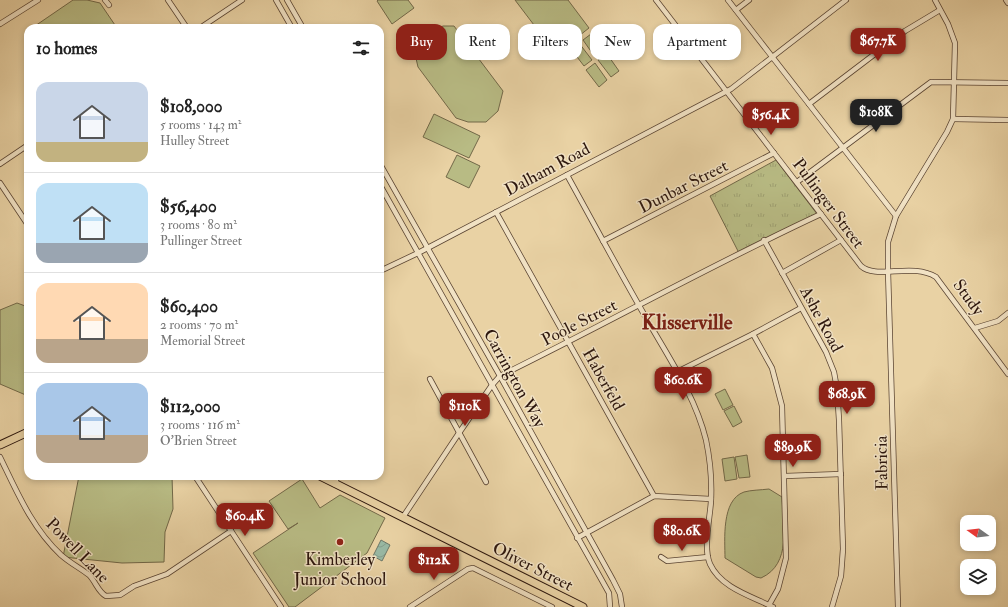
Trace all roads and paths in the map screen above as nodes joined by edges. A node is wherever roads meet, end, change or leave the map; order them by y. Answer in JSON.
{"nodes":[{"id":1,"x":37,"y":0,"type":"edge"},
{"id":2,"x":105,"y":0,"type":"edge"},
{"id":3,"x":168,"y":0,"type":"edge"},
{"id":4,"x":242,"y":0,"type":"edge"},
{"id":5,"x":276,"y":0,"type":"edge"},
{"id":6,"x":287,"y":0,"type":"edge"},
{"id":7,"x":656,"y":0,"type":"edge"},
{"id":8,"x":728,"y":0,"type":"edge"},
{"id":9,"x":749,"y":0,"type":"edge"},
{"id":10,"x":846,"y":0,"type":"edge"},
{"id":11,"x":935,"y":0,"type":"edge"},
{"id":12,"x":1006,"y":0,"type":"edge"},
{"id":13,"x":1008,"y":3,"type":"edge"},
{"id":14,"x":108,"y":5,"type":"dead end"},
{"id":15,"x":736,"y":10,"type":"junction"},
{"id":16,"x":940,"y":10,"type":"junction"},
{"id":17,"x":0,"y":24,"type":"edge"},
{"id":18,"x":184,"y":24,"type":"edge"},
{"id":19,"x":206,"y":24,"type":"edge"},
{"id":20,"x":290,"y":24,"type":"edge"},
{"id":21,"x":301,"y":24,"type":"edge"},
{"id":22,"x":772,"y":58,"type":"junction"},
{"id":23,"x":954,"y":81,"type":"junction"},
{"id":24,"x":1008,"y":83,"type":"edge"},
{"id":25,"x":726,"y":91,"type":"junction"},
{"id":26,"x":809,"y":104,"type":"junction"},
{"id":27,"x":953,"y":119,"type":"junction"},
{"id":28,"x":1008,"y":120,"type":"edge"},
{"id":29,"x":24,"y":148,"type":"edge"},
{"id":30,"x":842,"y":148,"type":"junction"},
{"id":31,"x":774,"y":153,"type":"junction"},
{"id":32,"x":0,"y":164,"type":"edge"},
{"id":33,"x":384,"y":171,"type":"edge"},
{"id":34,"x":567,"y":175,"type":"junction"},
{"id":35,"x":797,"y":182,"type":"junction"},
{"id":36,"x":0,"y":183,"type":"edge"},
{"id":37,"x":384,"y":191,"type":"edge"},
{"id":38,"x":496,"y":212,"type":"junction"},
{"id":39,"x":821,"y":214,"type":"junction"},
{"id":40,"x":896,"y":216,"type":"junction"},
{"id":41,"x":24,"y":219,"type":"edge"},
{"id":42,"x":764,"y":240,"type":"junction"},
{"id":43,"x":841,"y":240,"type":"junction"},
{"id":44,"x":604,"y":241,"type":"junction"},
{"id":45,"x":427,"y":248,"type":"junction"},
{"id":46,"x":418,"y":253,"type":"junction"},
{"id":47,"x":384,"y":269,"type":"edge"},
{"id":48,"x":888,"y":271,"type":"junction"},
{"id":49,"x":782,"y":273,"type":"junction"},
{"id":50,"x":640,"y":306,"type":"junction"},
{"id":51,"x":801,"y":308,"type":"junction"},
{"id":52,"x":1008,"y":313,"type":"edge"},
{"id":53,"x":1005,"y":317,"type":"edge"},
{"id":54,"x":976,"y":328,"type":"junction"},
{"id":55,"x":754,"y":334,"type":"junction"},
{"id":56,"x":569,"y":342,"type":"junction"},
{"id":57,"x":677,"y":372,"type":"junction"},
{"id":58,"x":1008,"y":374,"type":"edge"},
{"id":59,"x":500,"y":376,"type":"junction"},
{"id":60,"x":430,"y":379,"type":"dead end"},
{"id":61,"x":492,"y":385,"type":"junction"},
{"id":62,"x":459,"y":433,"type":"junction"},
{"id":63,"x":24,"y":434,"type":"edge"},
{"id":64,"x":0,"y":445,"type":"edge"},
{"id":65,"x":0,"y":457,"type":"edge"},
{"id":66,"x":841,"y":474,"type":"junction"},
{"id":67,"x":785,"y":476,"type":"junction"},
{"id":68,"x":197,"y":480,"type":"edge"},
{"id":69,"x":327,"y":480,"type":"edge"},
{"id":70,"x":336,"y":480,"type":"edge"},
{"id":71,"x":486,"y":482,"type":"dead end"},
{"id":72,"x":334,"y":484,"type":"junction"},
{"id":73,"x":654,"y":496,"type":"junction"},
{"id":74,"x":711,"y":499,"type":"junction"},
{"id":75,"x":403,"y":517,"type":"junction"},
{"id":76,"x":231,"y":530,"type":"junction"},
{"id":77,"x":586,"y":533,"type":"junction"},
{"id":78,"x":577,"y":538,"type":"junction"},
{"id":79,"x":661,"y":557,"type":"dead end"},
{"id":80,"x":708,"y":557,"type":"junction"},
{"id":81,"x":771,"y":606,"type":"edge"},
{"id":82,"x":281,"y":607,"type":"edge"},
{"id":83,"x":410,"y":607,"type":"edge"},
{"id":84,"x":552,"y":607,"type":"edge"},
{"id":85,"x":583,"y":607,"type":"edge"},
{"id":86,"x":610,"y":607,"type":"edge"},
{"id":87,"x":622,"y":607,"type":"edge"},
{"id":88,"x":832,"y":607,"type":"edge"},
{"id":89,"x":898,"y":607,"type":"edge"}],
"edges":[{"from":1,"to":17,"type":"street"},
{"from":2,"to":14,"type":"street"},
{"from":3,"to":18,"type":"street"},
{"from":4,"to":19,"type":"street"},
{"from":5,"to":20,"type":"street"},
{"from":6,"to":21,"type":"street"},
{"from":7,"to":25,"type":"street","name":"Pullinger Street"},
{"from":8,"to":15,"type":"street"},
{"from":9,"to":15,"type":"street"},
{"from":10,"to":22,"type":"street","name":"Dalham Road"},
{"from":11,"to":16,"type":"street"},
{"from":12,"to":13,"type":"street"},
{"from":15,"to":22,"type":"street"},
{"from":16,"to":23,"type":"street"},
{"from":16,"to":26,"type":"street"},
{"from":22,"to":25,"type":"street","name":"Dalham Road"},
{"from":22,"to":26,"type":"street"},
{"from":23,"to":24,"type":"street"},
{"from":23,"to":27,"type":"street"},
{"from":23,"to":30,"type":"street"},
{"from":25,"to":31,"type":"street","name":"Pullinger Street"},
{"from":25,"to":34,"type":"street","name":"Dalham Road"},
{"from":26,"to":30,"type":"street"},
{"from":27,"to":28,"type":"street"},
{"from":27,"to":40,"type":"street","name":"Fabricia"},
{"from":29,"to":32,"type":"street"},
{"from":30,"to":35,"type":"street"},
{"from":30,"to":40,"type":"street"},
{"from":31,"to":35,"type":"street","name":"Pullinger Street"},
{"from":31,"to":44,"type":"street","name":"Dunbar Street"},
{"from":33,"to":45,"type":"street","name":"Carrington Way"},
{"from":34,"to":38,"type":"street","name":"Dalham Road"},
{"from":34,"to":44,"type":"street"},
{"from":35,"to":39,"type":"street","name":"Pullinger Street"},
{"from":36,"to":41,"type":"street"},
{"from":37,"to":46,"type":"street","name":"Carrington Way"},
{"from":38,"to":45,"type":"street","name":"Dalham Road"},
{"from":38,"to":56,"type":"street","name":"Haberfeld"},
{"from":39,"to":42,"type":"street","name":"Poole Street"},
{"from":39,"to":43,"type":"street","name":"Pullinger Street"},
{"from":40,"to":48,"type":"street","name":"Fabricia"},
{"from":42,"to":49,"type":"street","name":"Ashe Road"},
{"from":42,"to":50,"type":"street","name":"Poole Street"},
{"from":43,"to":48,"type":"street","name":"Pullinger Street"},
{"from":43,"to":49,"type":"street"},
{"from":44,"to":50,"type":"street"},
{"from":45,"to":46,"type":"street","name":"Dalham Road"},
{"from":45,"to":59,"type":"street","name":"Carrington Way"},
{"from":46,"to":47,"type":"street","name":"Dalham Road"},
{"from":46,"to":61,"type":"street","name":"Carrington Way"},
{"from":48,"to":54,"type":"street","name":"Study"},
{"from":48,"to":89,"type":"street","name":"Fabricia"},
{"from":49,"to":51,"type":"street","name":"Ashe Road"},
{"from":50,"to":56,"type":"street","name":"Poole Street"},
{"from":50,"to":57,"type":"street"},
{"from":51,"to":55,"type":"street"},
{"from":51,"to":66,"type":"street","name":"Ashe Road"},
{"from":52,"to":53,"type":"street"},
{"from":53,"to":54,"type":"street"},
{"from":54,"to":58,"type":"street","name":"Study"},
{"from":55,"to":57,"type":"street"},
{"from":55,"to":67,"type":"street"},
{"from":56,"to":59,"type":"street","name":"Poole Street"},
{"from":56,"to":73,"type":"street","name":"Haberfeld"},
{"from":57,"to":74,"type":"street"},
{"from":59,"to":61,"type":"street","name":"Poole Street"},
{"from":59,"to":77,"type":"street","name":"Carrington Way"},
{"from":60,"to":62,"type":"street"},
{"from":61,"to":62,"type":"street","name":"Poole Street"},
{"from":61,"to":78,"type":"street","name":"Carrington Way"},
{"from":62,"to":71,"type":"street"},
{"from":62,"to":75,"type":"street","name":"Poole Street"},
{"from":63,"to":64,"type":"highway"},
{"from":65,"to":76,"type":"street","name":"Powell Lane"},
{"from":66,"to":67,"type":"street"},
{"from":66,"to":88,"type":"street","name":"Ashe Road"},
{"from":67,"to":81,"type":"street"},
{"from":68,"to":76,"type":"street"},
{"from":69,"to":72,"type":"highway","name":"Oliver Street"},
{"from":70,"to":72,"type":"street"},
{"from":72,"to":75,"type":"highway","name":"Oliver Street"},
{"from":73,"to":74,"type":"street"},
{"from":73,"to":77,"type":"street"},
{"from":74,"to":80,"type":"street"},
{"from":75,"to":85,"type":"highway","name":"Oliver Street"},
{"from":76,"to":82,"type":"street"},
{"from":77,"to":78,"type":"street"},
{"from":77,"to":87,"type":"street","name":"Carrington Way"},
{"from":78,"to":86,"type":"street","name":"Carrington Way"},
{"from":79,"to":80,"type":"street"},
{"from":80,"to":81,"type":"street"},
{"from":83,"to":84,"type":"street"}]}
